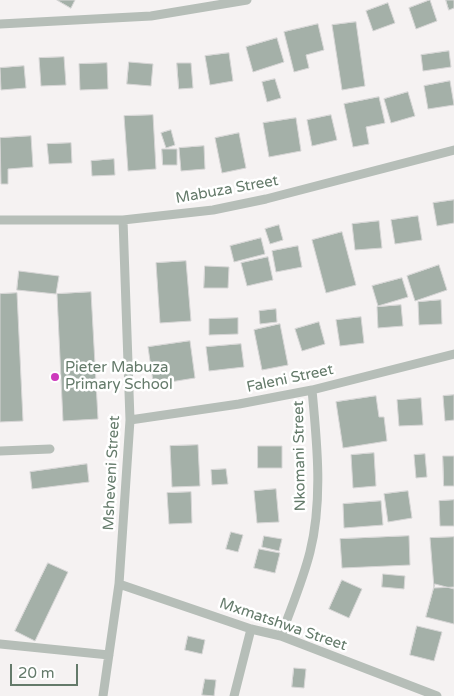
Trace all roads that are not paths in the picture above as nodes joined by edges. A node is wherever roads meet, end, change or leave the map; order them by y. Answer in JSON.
{"nodes":[{"id":1,"x":247,"y":0,"type":"edge"},
{"id":2,"x":0,"y":24,"type":"edge"},
{"id":3,"x":454,"y":150,"type":"edge"},
{"id":4,"x":0,"y":220,"type":"edge"},
{"id":5,"x":123,"y":220,"type":"junction"},
{"id":6,"x":454,"y":354,"type":"edge"},
{"id":7,"x":312,"y":390,"type":"junction"},
{"id":8,"x":130,"y":420,"type":"junction"},
{"id":9,"x":50,"y":449,"type":"dead end"},
{"id":10,"x":0,"y":451,"type":"edge"},
{"id":11,"x":119,"y":584,"type":"junction"},
{"id":12,"x":251,"y":628,"type":"junction"},
{"id":13,"x":281,"y":636,"type":"junction"},
{"id":14,"x":0,"y":644,"type":"edge"},
{"id":15,"x":108,"y":655,"type":"junction"},
{"id":16,"x":103,"y":696,"type":"edge"},
{"id":17,"x":234,"y":696,"type":"edge"},
{"id":18,"x":437,"y":696,"type":"edge"}],
"edges":[{"from":1,"to":2,"type":"street"},
{"from":3,"to":5,"type":"street","name":"Mabuza Street"},
{"from":4,"to":5,"type":"street","name":"Mabuza Street"},
{"from":5,"to":8,"type":"street","name":"Msheveni Street"},
{"from":6,"to":7,"type":"street","name":"Faleni Street"},
{"from":7,"to":8,"type":"street","name":"Faleni Street"},
{"from":7,"to":13,"type":"street","name":"Nkomani Street"},
{"from":8,"to":11,"type":"street","name":"Msheveni Street"},
{"from":9,"to":10,"type":"street"},
{"from":11,"to":12,"type":"street","name":"Mxmatshwa Street"},
{"from":11,"to":15,"type":"street","name":"Msheveni Street"},
{"from":12,"to":13,"type":"street","name":"Mxmatshwa Street"},
{"from":12,"to":17,"type":"street"},
{"from":13,"to":18,"type":"street","name":"Mxmatshwa Street"},
{"from":14,"to":15,"type":"street"},
{"from":15,"to":16,"type":"street","name":"Msheveni Street"}]}
